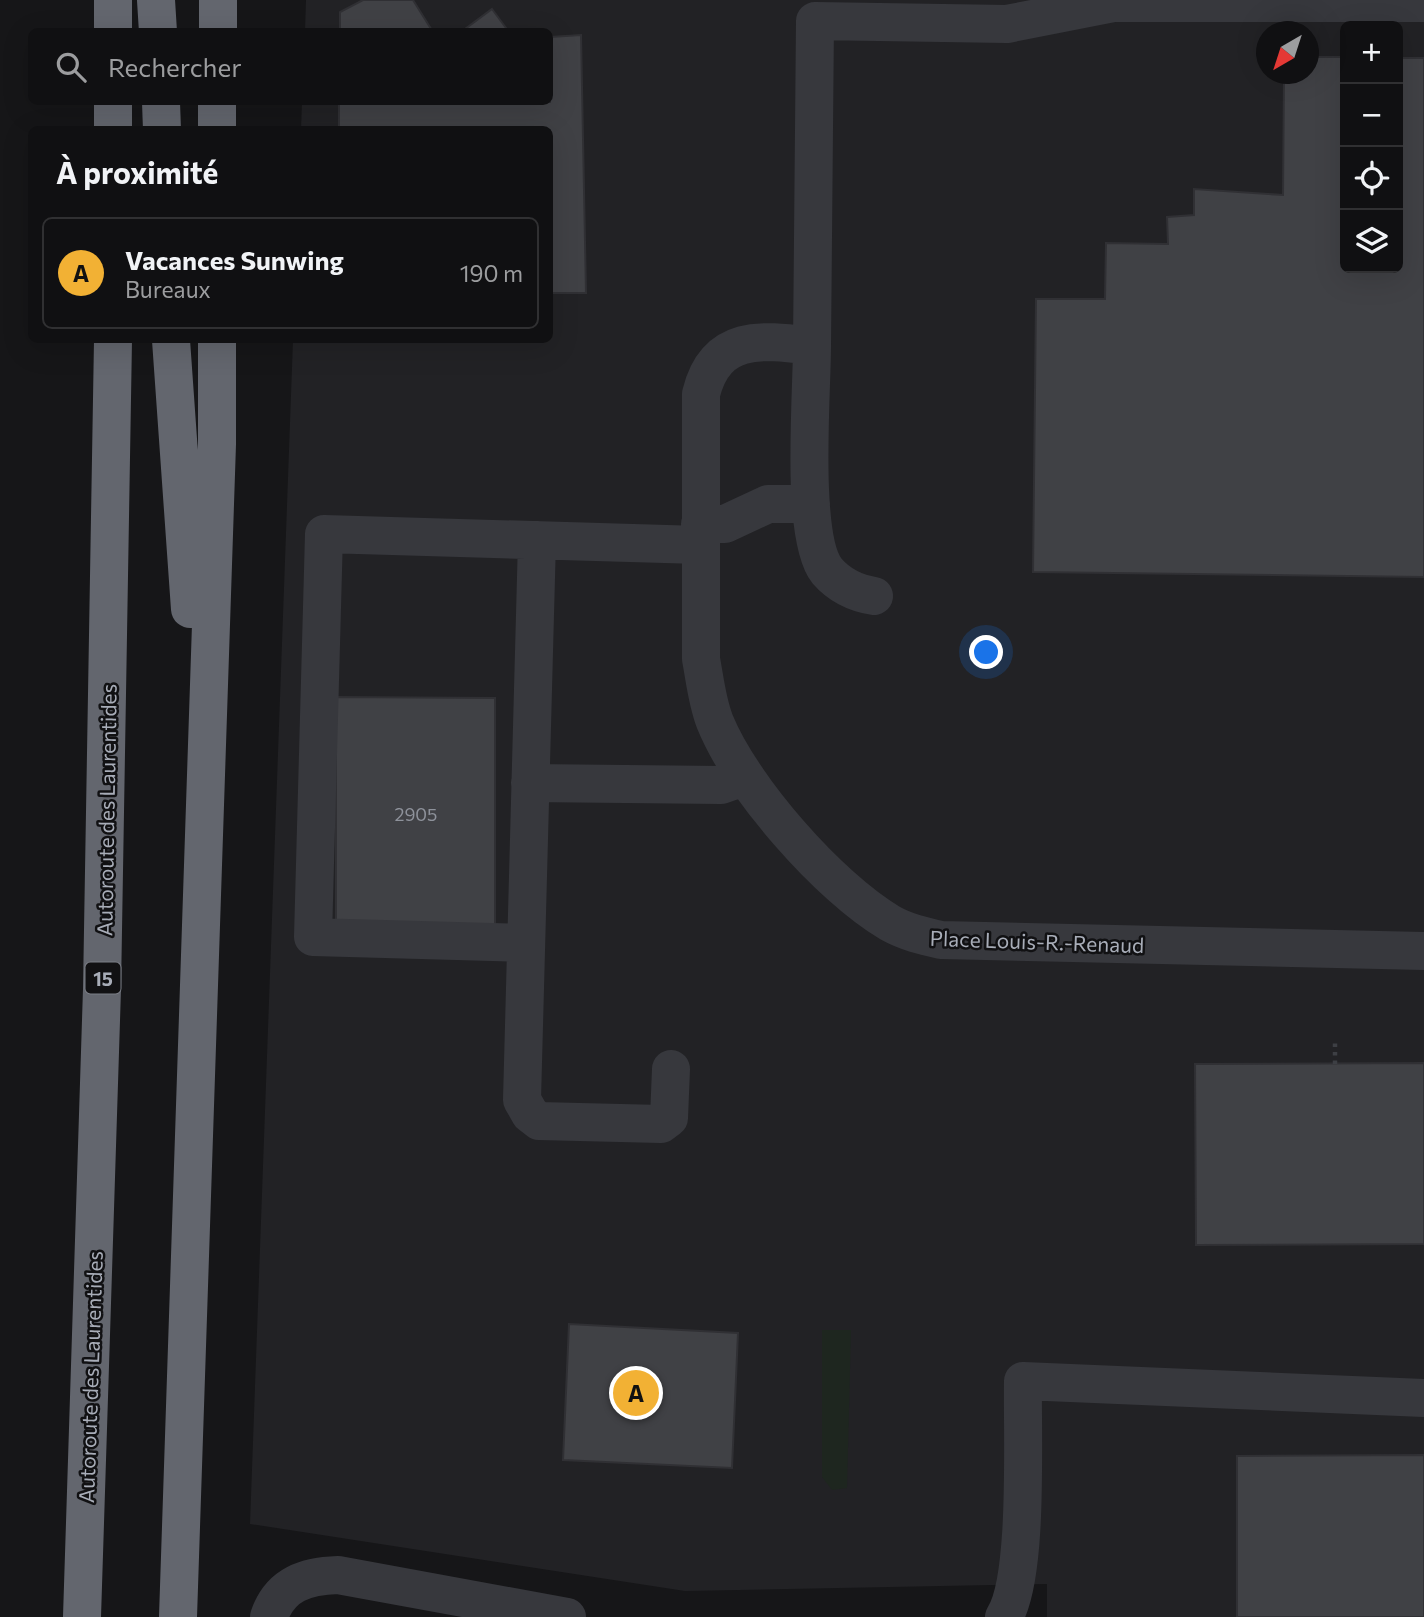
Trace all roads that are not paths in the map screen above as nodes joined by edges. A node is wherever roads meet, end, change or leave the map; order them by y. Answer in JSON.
{"nodes":[{"id":1,"x":113,"y":0,"type":"edge"},
{"id":2,"x":156,"y":0,"type":"edge"},
{"id":3,"x":218,"y":0,"type":"edge"},
{"id":4,"x":1424,"y":3,"type":"edge"},
{"id":5,"x":113,"y":28,"type":"edge"},
{"id":6,"x":158,"y":28,"type":"edge"},
{"id":7,"x":218,"y":28,"type":"edge"},
{"id":8,"x":113,"y":105,"type":"edge"},
{"id":9,"x":161,"y":105,"type":"edge"},
{"id":10,"x":218,"y":105,"type":"edge"},
{"id":11,"x":113,"y":126,"type":"edge"},
{"id":12,"x":162,"y":126,"type":"edge"},
{"id":13,"x":217,"y":126,"type":"edge"},
{"id":14,"x":113,"y":343,"type":"edge"},
{"id":15,"x":171,"y":343,"type":"edge"},
{"id":16,"x":217,"y":343,"type":"edge"},
{"id":17,"x":812,"y":345,"type":"junction"},
{"id":18,"x":811,"y":504,"type":"junction"},
{"id":19,"x":700,"y":534,"type":"junction"},
{"id":20,"x":537,"y":540,"type":"junction"},
{"id":21,"x":874,"y":596,"type":"dead end"},
{"id":22,"x":744,"y":777,"type":"junction"},
{"id":23,"x":530,"y":783,"type":"junction"},
{"id":24,"x":204,"y":786,"type":"junction"},
{"id":25,"x":526,"y":943,"type":"junction"},
{"id":26,"x":1424,"y":951,"type":"edge"},
{"id":27,"x":671,"y":1069,"type":"dead end"},
{"id":28,"x":1424,"y":1398,"type":"edge"},
{"id":29,"x":82,"y":1617,"type":"edge"},
{"id":30,"x":178,"y":1617,"type":"edge"},
{"id":31,"x":269,"y":1617,"type":"edge"},
{"id":32,"x":567,"y":1617,"type":"edge"},
{"id":33,"x":1004,"y":1617,"type":"edge"}],
"edges":[{"from":1,"to":5,"type":"highway"},
{"from":2,"to":6,"type":"highway"},
{"from":3,"to":7,"type":"highway"},
{"from":4,"to":17,"type":"street"},
{"from":8,"to":11,"type":"highway"},
{"from":9,"to":12,"type":"highway"},
{"from":10,"to":13,"type":"highway"},
{"from":14,"to":29,"type":"highway","name":"Autoroute des Laurentides","number":"15"},
{"from":15,"to":24,"type":"highway"},
{"from":16,"to":24,"type":"highway"},
{"from":17,"to":18,"type":"street"},
{"from":17,"to":19,"type":"street","name":"Place Louis-R.-Renaud"},
{"from":18,"to":19,"type":"street"},
{"from":18,"to":21,"type":"street"},
{"from":19,"to":20,"type":"street"},
{"from":19,"to":22,"type":"street","name":"Place Louis-R.-Renaud"},
{"from":20,"to":23,"type":"street"},
{"from":20,"to":25,"type":"street"},
{"from":22,"to":23,"type":"street"},
{"from":22,"to":26,"type":"street","name":"Place Louis-R.-Renaud"},
{"from":23,"to":25,"type":"street"},
{"from":24,"to":30,"type":"highway"},
{"from":25,"to":27,"type":"street"},
{"from":28,"to":33,"type":"street"},
{"from":31,"to":32,"type":"street"}]}
